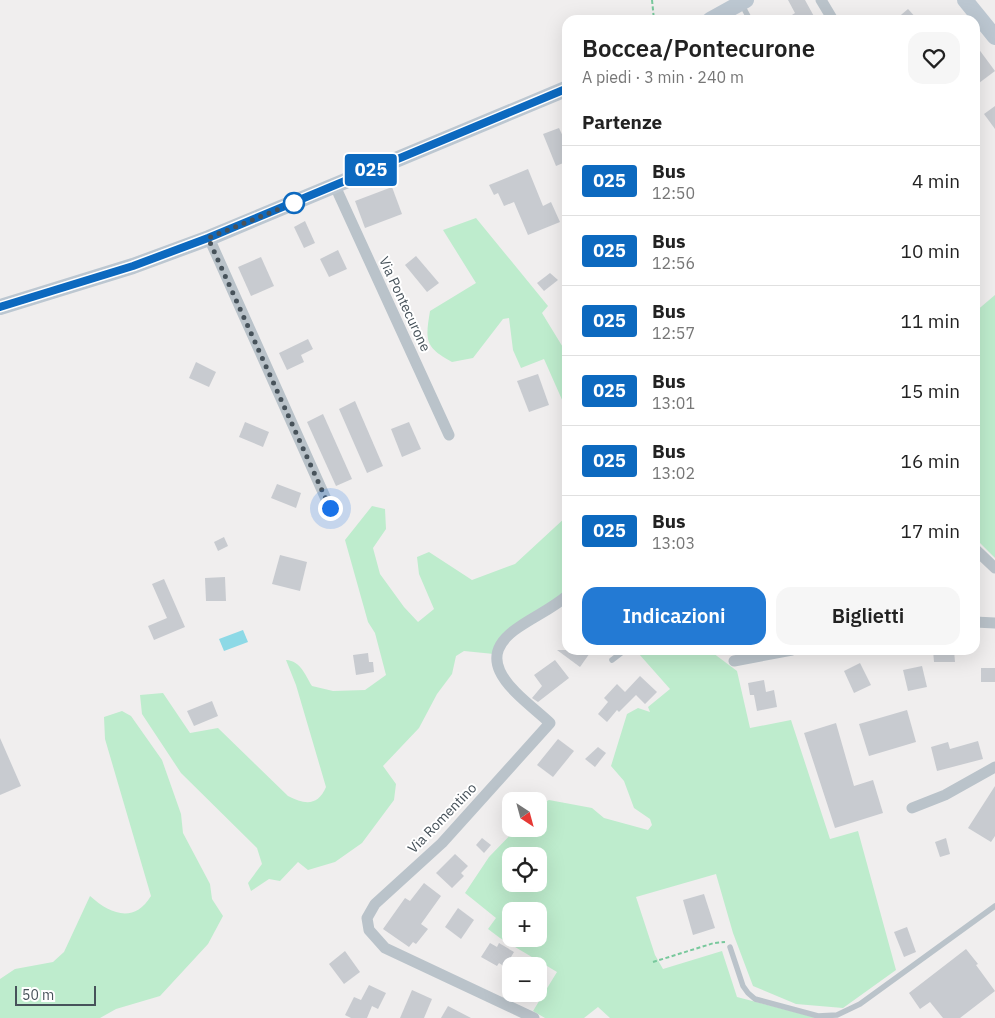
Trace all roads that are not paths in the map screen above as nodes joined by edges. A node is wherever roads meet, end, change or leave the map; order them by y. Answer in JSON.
{"nodes":[{"id":1,"x":821,"y":0,"type":"edge"},
{"id":2,"x":965,"y":0,"type":"edge"},
{"id":3,"x":744,"y":2,"type":"edge"},
{"id":4,"x":719,"y":15,"type":"edge"},
{"id":5,"x":748,"y":15,"type":"edge"},
{"id":6,"x":830,"y":15,"type":"edge"},
{"id":7,"x":977,"y":15,"type":"edge"},
{"id":8,"x":980,"y":18,"type":"edge"},
{"id":9,"x":995,"y":37,"type":"edge"},
{"id":10,"x":562,"y":94,"type":"edge"},
{"id":11,"x":335,"y":186,"type":"junction"},
{"id":12,"x":208,"y":238,"type":"junction"},
{"id":13,"x":0,"y":307,"type":"edge"},
{"id":14,"x":449,"y":436,"type":"dead end"},
{"id":15,"x":330,"y":508,"type":"dead end"},
{"id":16,"x":980,"y":554,"type":"edge"},
{"id":17,"x":995,"y":568,"type":"edge"},
{"id":18,"x":562,"y":599,"type":"edge"},
{"id":19,"x":980,"y":622,"type":"edge"},
{"id":20,"x":995,"y":623,"type":"edge"},
{"id":21,"x":618,"y":655,"type":"edge"},
{"id":22,"x":768,"y":655,"type":"edge"},
{"id":23,"x":612,"y":660,"type":"dead end"},
{"id":24,"x":734,"y":662,"type":"dead end"},
{"id":25,"x":995,"y":767,"type":"edge"},
{"id":26,"x":912,"y":808,"type":"dead end"},
{"id":27,"x":995,"y":906,"type":"edge"},
{"id":28,"x":730,"y":947,"type":"road end"},
{"id":29,"x":534,"y":1018,"type":"edge"}],
"edges":[{"from":1,"to":6,"type":"street"},
{"from":2,"to":7,"type":"street"},
{"from":3,"to":4,"type":"street"},
{"from":3,"to":5,"type":"lane"},
{"from":8,"to":9,"type":"street"},
{"from":10,"to":11,"type":"street"},
{"from":11,"to":12,"type":"street"},
{"from":11,"to":14,"type":"street","name":"Via Pontecurone"},
{"from":12,"to":13,"type":"street"},
{"from":12,"to":15,"type":"street"},
{"from":16,"to":17,"type":"street"},
{"from":18,"to":29,"type":"street","name":"Via Romentino"},
{"from":19,"to":20,"type":"street"},
{"from":21,"to":23,"type":"lane"},
{"from":22,"to":24,"type":"street"},
{"from":25,"to":26,"type":"street"},
{"from":27,"to":28,"type":"lane"}]}
